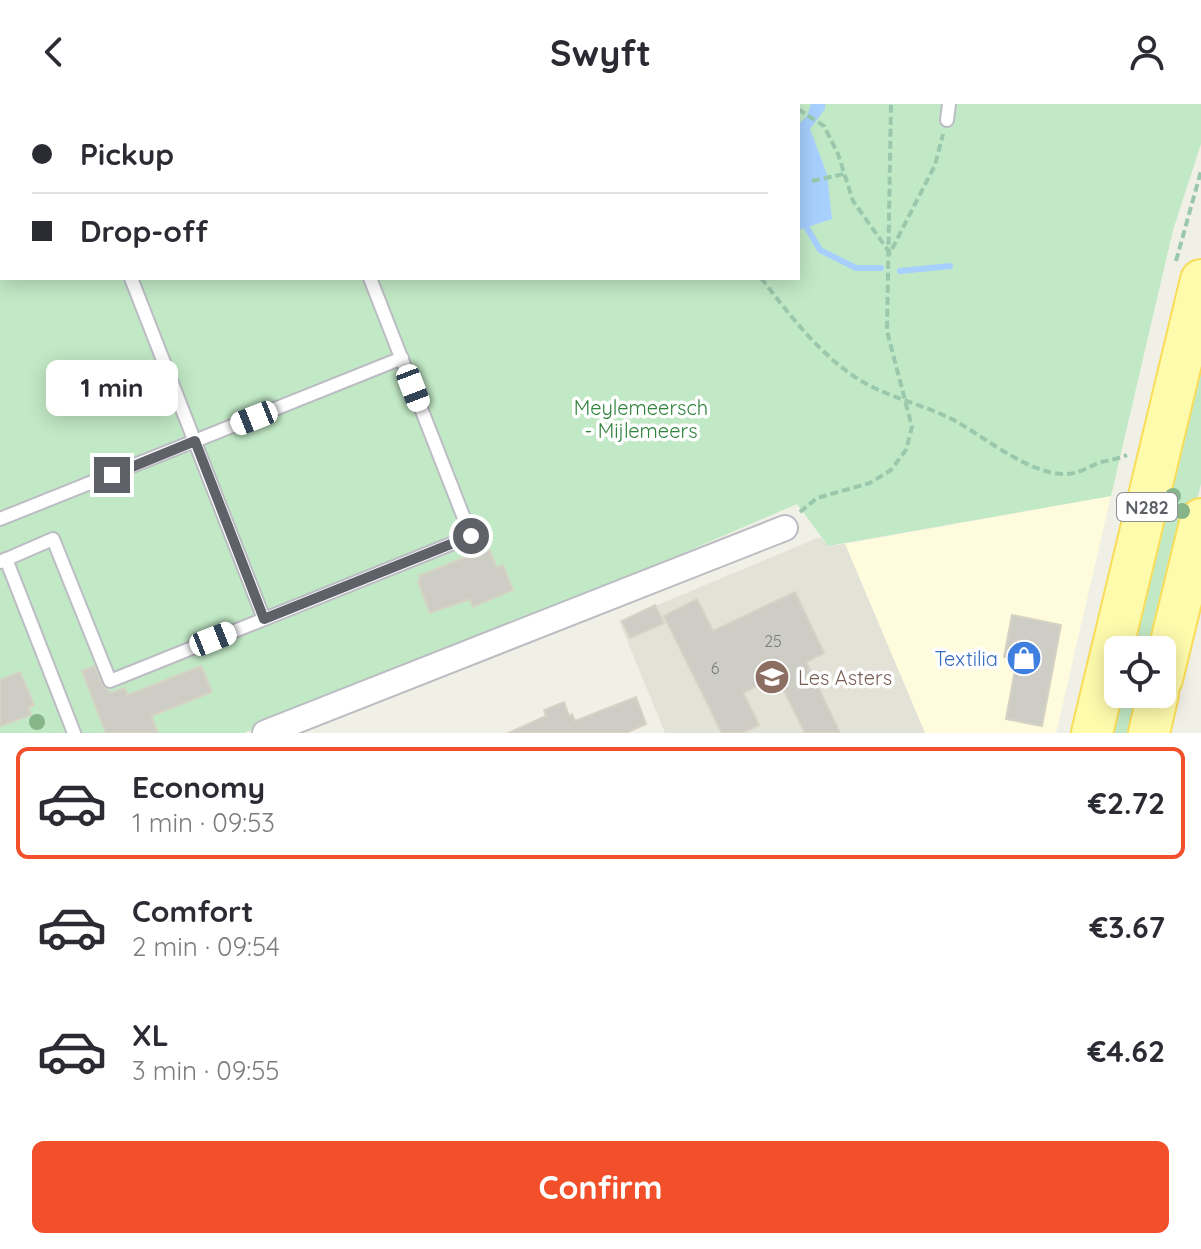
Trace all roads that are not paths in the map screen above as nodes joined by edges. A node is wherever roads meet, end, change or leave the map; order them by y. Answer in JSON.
{"nodes":[{"id":1,"x":949,"y":104,"type":"edge"},
{"id":2,"x":947,"y":120,"type":"road end"},
{"id":3,"x":132,"y":280,"type":"edge"},
{"id":4,"x":371,"y":280,"type":"edge"},
{"id":5,"x":1201,"y":280,"type":"edge"},
{"id":6,"x":402,"y":358,"type":"junction"},
{"id":7,"x":195,"y":441,"type":"junction"},
{"id":8,"x":0,"y":519,"type":"edge"},
{"id":9,"x":1201,"y":519,"type":"edge"},
{"id":10,"x":785,"y":528,"type":"road end"},
{"id":11,"x":3,"y":560,"type":"edge"},
{"id":12,"x":264,"y":619,"type":"junction"},
{"id":13,"x":1172,"y":636,"type":"edge"},
{"id":14,"x":1155,"y":708,"type":"edge"},
{"id":15,"x":280,"y":730,"type":"edge"},
{"id":16,"x":74,"y":733,"type":"edge"},
{"id":17,"x":1092,"y":733,"type":"edge"},
{"id":18,"x":1149,"y":733,"type":"edge"}],
"edges":[{"from":1,"to":2,"type":"lane"},
{"from":3,"to":7,"type":"lane"},
{"from":4,"to":6,"type":"lane"},
{"from":5,"to":17,"type":"main road","number":"N282"},
{"from":6,"to":7,"type":"lane"},
{"from":6,"to":12,"type":"lane"},
{"from":7,"to":8,"type":"lane"},
{"from":7,"to":12,"type":"lane"},
{"from":9,"to":13,"type":"main road","number":"N282"},
{"from":10,"to":15,"type":"street"},
{"from":11,"to":12,"type":"lane"},
{"from":11,"to":16,"type":"lane"},
{"from":14,"to":18,"type":"main road"}]}
